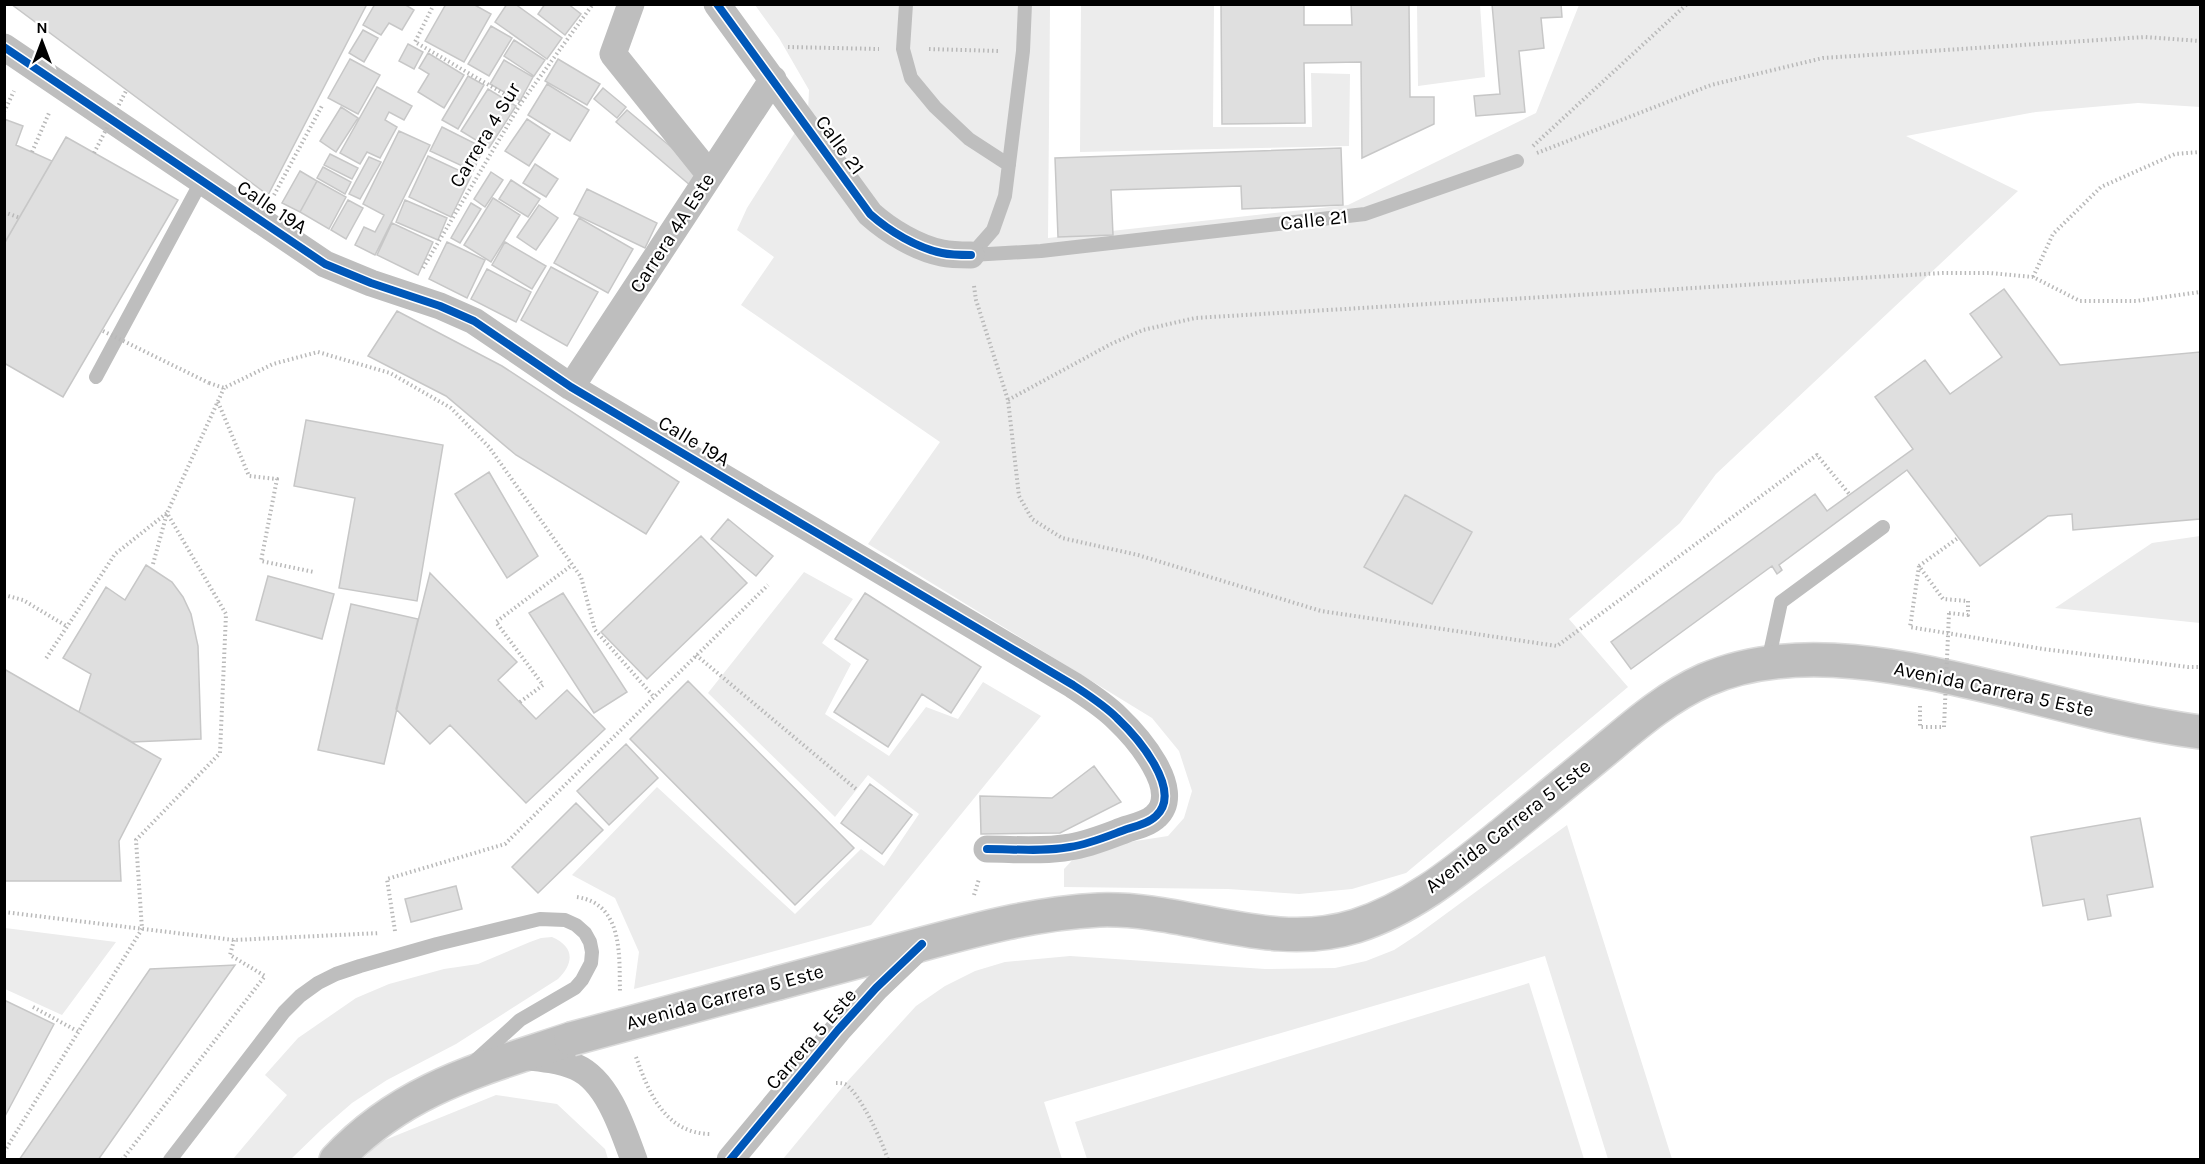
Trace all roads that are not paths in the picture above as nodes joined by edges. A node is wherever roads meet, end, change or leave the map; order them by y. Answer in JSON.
{"nodes":[{"id":1,"x":631,"y":4,"type":"edge"},
{"id":2,"x":717,"y":4,"type":"edge"},
{"id":3,"x":906,"y":4,"type":"edge"},
{"id":4,"x":1025,"y":4,"type":"edge"},
{"id":5,"x":4,"y":47,"type":"edge"},
{"id":6,"x":773,"y":79,"type":"junction"},
{"id":7,"x":1517,"y":161,"type":"road end"},
{"id":8,"x":1009,"y":165,"type":"junction"},
{"id":9,"x":710,"y":175,"type":"junction"},
{"id":10,"x":202,"y":180,"type":"junction"},
{"id":11,"x":971,"y":255,"type":"junction"},
{"id":12,"x":96,"y":377,"type":"dead end"},
{"id":13,"x":571,"y":387,"type":"junction"},
{"id":14,"x":1883,"y":527,"type":"dead end"},
{"id":15,"x":1768,"y":662,"type":"junction"},
{"id":16,"x":2200,"y":732,"type":"edge"},
{"id":17,"x":987,"y":849,"type":"road end"},
{"id":18,"x":922,"y":944,"type":"junction"},
{"id":19,"x":522,"y":1056,"type":"junction"},
{"id":20,"x":458,"y":1077,"type":"junction"},
{"id":21,"x":170,"y":1160,"type":"edge"},
{"id":22,"x":336,"y":1160,"type":"edge"},
{"id":23,"x":634,"y":1160,"type":"edge"},
{"id":24,"x":730,"y":1160,"type":"edge"}],
"edges":[{"from":1,"to":9,"type":"street"},
{"from":2,"to":6,"type":"street","name":"Calle 21"},
{"from":3,"to":8,"type":"lane"},
{"from":4,"to":8,"type":"lane"},
{"from":5,"to":10,"type":"street","name":"Calle 19A"},
{"from":6,"to":9,"type":"street","name":"Carrera 4A Este"},
{"from":6,"to":11,"type":"street","name":"Calle 21"},
{"from":7,"to":11,"type":"lane","name":"Calle 21"},
{"from":8,"to":11,"type":"lane"},
{"from":9,"to":13,"type":"street","name":"Carrera 4A Este"},
{"from":10,"to":12,"type":"lane"},
{"from":10,"to":13,"type":"street","name":"Calle 19A"},
{"from":13,"to":17,"type":"street","name":"Calle 19A"},
{"from":14,"to":15,"type":"lane"},
{"from":15,"to":16,"type":"main road","name":"Avenida Carrera 5 Este"},
{"from":15,"to":18,"type":"main road","name":"Avenida Carrera 5 Este"},
{"from":18,"to":19,"type":"main road","name":"Avenida Carrera 5 Este","bridge":true},
{"from":18,"to":24,"type":"street","name":"Carrera 5 Este"},
{"from":19,"to":20,"type":"main road","name":"Avenida Carrera 5 Este"},
{"from":19,"to":23,"type":"street"},
{"from":20,"to":21,"type":"lane"},
{"from":20,"to":22,"type":"main road","name":"Avenida Carrera 5 Este"}]}
